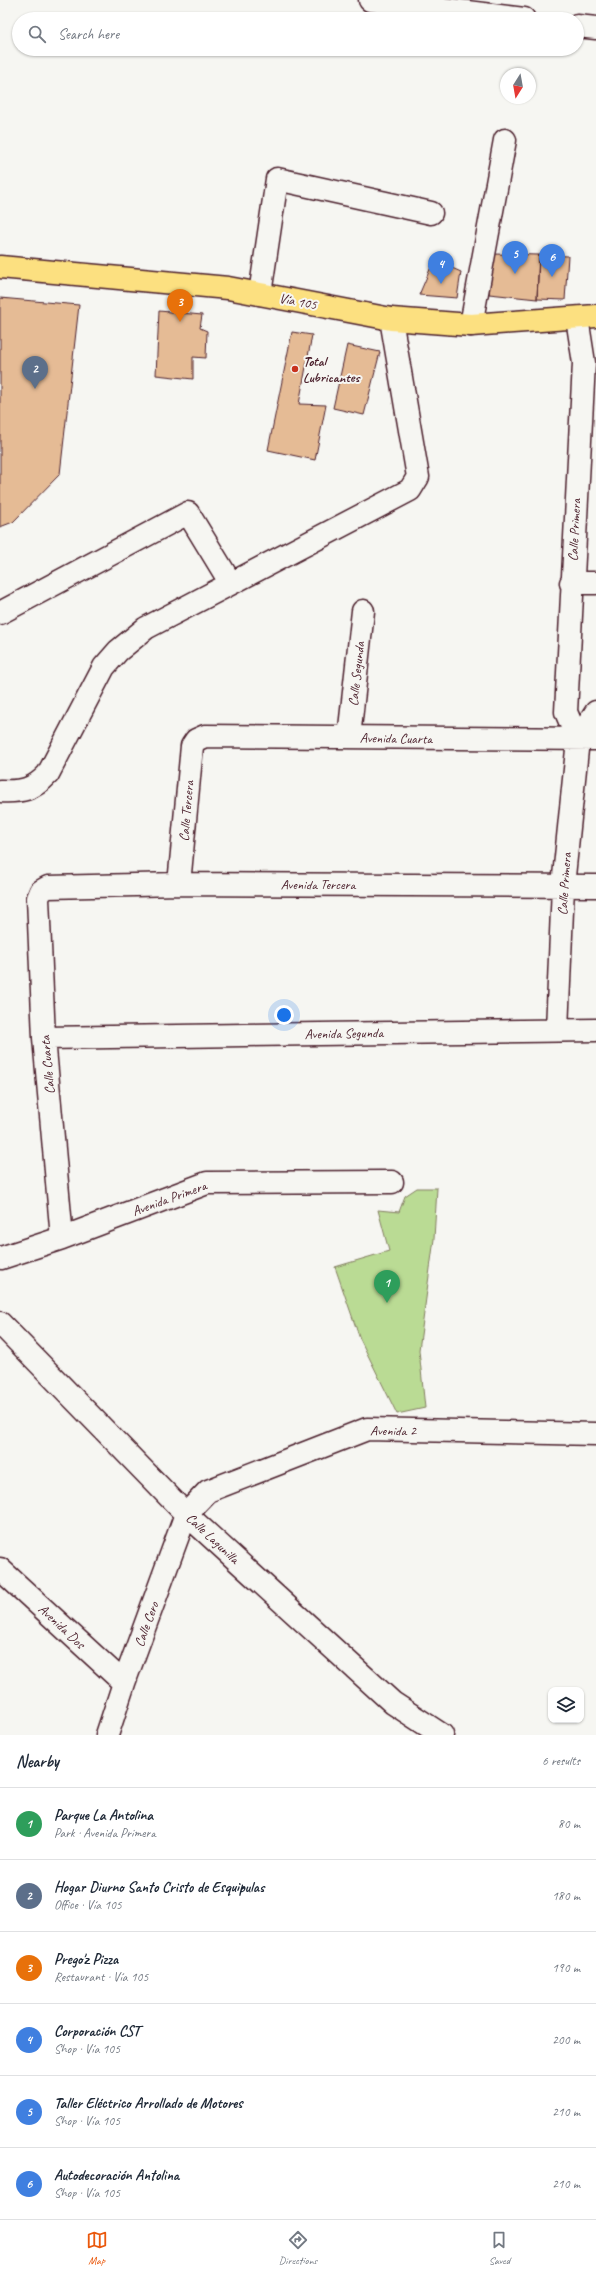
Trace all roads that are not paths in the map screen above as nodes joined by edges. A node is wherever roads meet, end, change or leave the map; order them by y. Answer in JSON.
{"nodes":[{"id":1,"x":370,"y":0,"type":"edge"},
{"id":2,"x":467,"y":12,"type":"edge"},
{"id":3,"x":584,"y":27,"type":"edge"},
{"id":4,"x":596,"y":28,"type":"edge"},
{"id":5,"x":505,"y":140,"type":"dead end"},
{"id":6,"x":432,"y":214,"type":"dead end"},
{"id":7,"x":0,"y":267,"type":"edge"},
{"id":8,"x":260,"y":294,"type":"junction"},
{"id":9,"x":586,"y":317,"type":"edge"},
{"id":10,"x":391,"y":319,"type":"junction"},
{"id":11,"x":471,"y":325,"type":"junction"},
{"id":12,"x":230,"y":582,"type":"junction"},
{"id":13,"x":571,"y":583,"type":"junction"},
{"id":14,"x":596,"y":583,"type":"edge"},
{"id":15,"x":363,"y":611,"type":"dead end"},
{"id":16,"x":0,"y":613,"type":"edge"},
{"id":17,"x":596,"y":712,"type":"edge"},
{"id":18,"x":349,"y":737,"type":"junction"},
{"id":19,"x":587,"y":739,"type":"edge"},
{"id":20,"x":196,"y":740,"type":"joint"},
{"id":21,"x":0,"y":791,"type":"edge"},
{"id":22,"x":180,"y":884,"type":"junction"},
{"id":23,"x":563,"y":886,"type":"junction"},
{"id":24,"x":596,"y":886,"type":"edge"},
{"id":25,"x":41,"y":891,"type":"joint"},
{"id":26,"x":557,"y":1030,"type":"junction"},
{"id":27,"x":596,"y":1030,"type":"edge"},
{"id":28,"x":44,"y":1038,"type":"junction"},
{"id":29,"x":392,"y":1182,"type":"dead end"},
{"id":30,"x":62,"y":1238,"type":"junction"},
{"id":31,"x":1,"y":1258,"type":"dead end"},
{"id":32,"x":0,"y":1323,"type":"edge"},
{"id":33,"x":596,"y":1434,"type":"edge"},
{"id":34,"x":186,"y":1514,"type":"junction"},
{"id":35,"x":1,"y":1572,"type":"edge"},
{"id":36,"x":124,"y":1683,"type":"junction"},
{"id":37,"x":107,"y":1735,"type":"edge"},
{"id":38,"x":442,"y":1735,"type":"edge"}],
"edges":[{"from":1,"to":2,"type":"street"},
{"from":3,"to":4,"type":"street"},
{"from":5,"to":11,"type":"street"},
{"from":6,"to":8,"type":"street"},
{"from":7,"to":8,"type":"main road","name":"Vía 105"},
{"from":8,"to":10,"type":"main road","name":"Vía 105"},
{"from":9,"to":11,"type":"main road","name":"Vía 105"},
{"from":9,"to":13,"type":"street","name":"Calle Primera"},
{"from":10,"to":11,"type":"main road","name":"Vía 105"},
{"from":10,"to":12,"type":"street"},
{"from":12,"to":16,"type":"street"},
{"from":12,"to":21,"type":"street"},
{"from":13,"to":14,"type":"street"},
{"from":13,"to":19,"type":"street","name":"Calle Primera"},
{"from":15,"to":18,"type":"street","name":"Calle Segunda"},
{"from":17,"to":19,"type":"street","name":"Calle Primera"},
{"from":18,"to":19,"type":"street","name":"Avenida Cuarta"},
{"from":18,"to":20,"type":"street","name":"Avenida Cuarta"},
{"from":19,"to":23,"type":"street","name":"Calle Primera"},
{"from":20,"to":22,"type":"street","name":"Calle Tercera"},
{"from":22,"to":23,"type":"street","name":"Avenida Tercera"},
{"from":22,"to":25,"type":"street","name":"Avenida Tercera"},
{"from":23,"to":24,"type":"street","name":"Avenida Tercera"},
{"from":23,"to":26,"type":"street","name":"Calle Primera"},
{"from":25,"to":28,"type":"street","name":"Calle Cuarta"},
{"from":26,"to":27,"type":"street","name":"Avenida Segunda"},
{"from":26,"to":28,"type":"street","name":"Avenida Segunda"},
{"from":28,"to":30,"type":"street","name":"Calle Cuarta"},
{"from":29,"to":30,"type":"street","name":"Avenida Primera"},
{"from":30,"to":31,"type":"street","name":"Avenida Primera"},
{"from":32,"to":34,"type":"street","name":"Calle Lagunilla"},
{"from":33,"to":34,"type":"street","name":"Avenida 2"},
{"from":34,"to":36,"type":"street","name":"Calle Cero"},
{"from":34,"to":38,"type":"street","name":"Calle Lagunilla"},
{"from":35,"to":36,"type":"street","name":"Avenida Dos"},
{"from":36,"to":37,"type":"street","name":"Calle Cero"}]}
